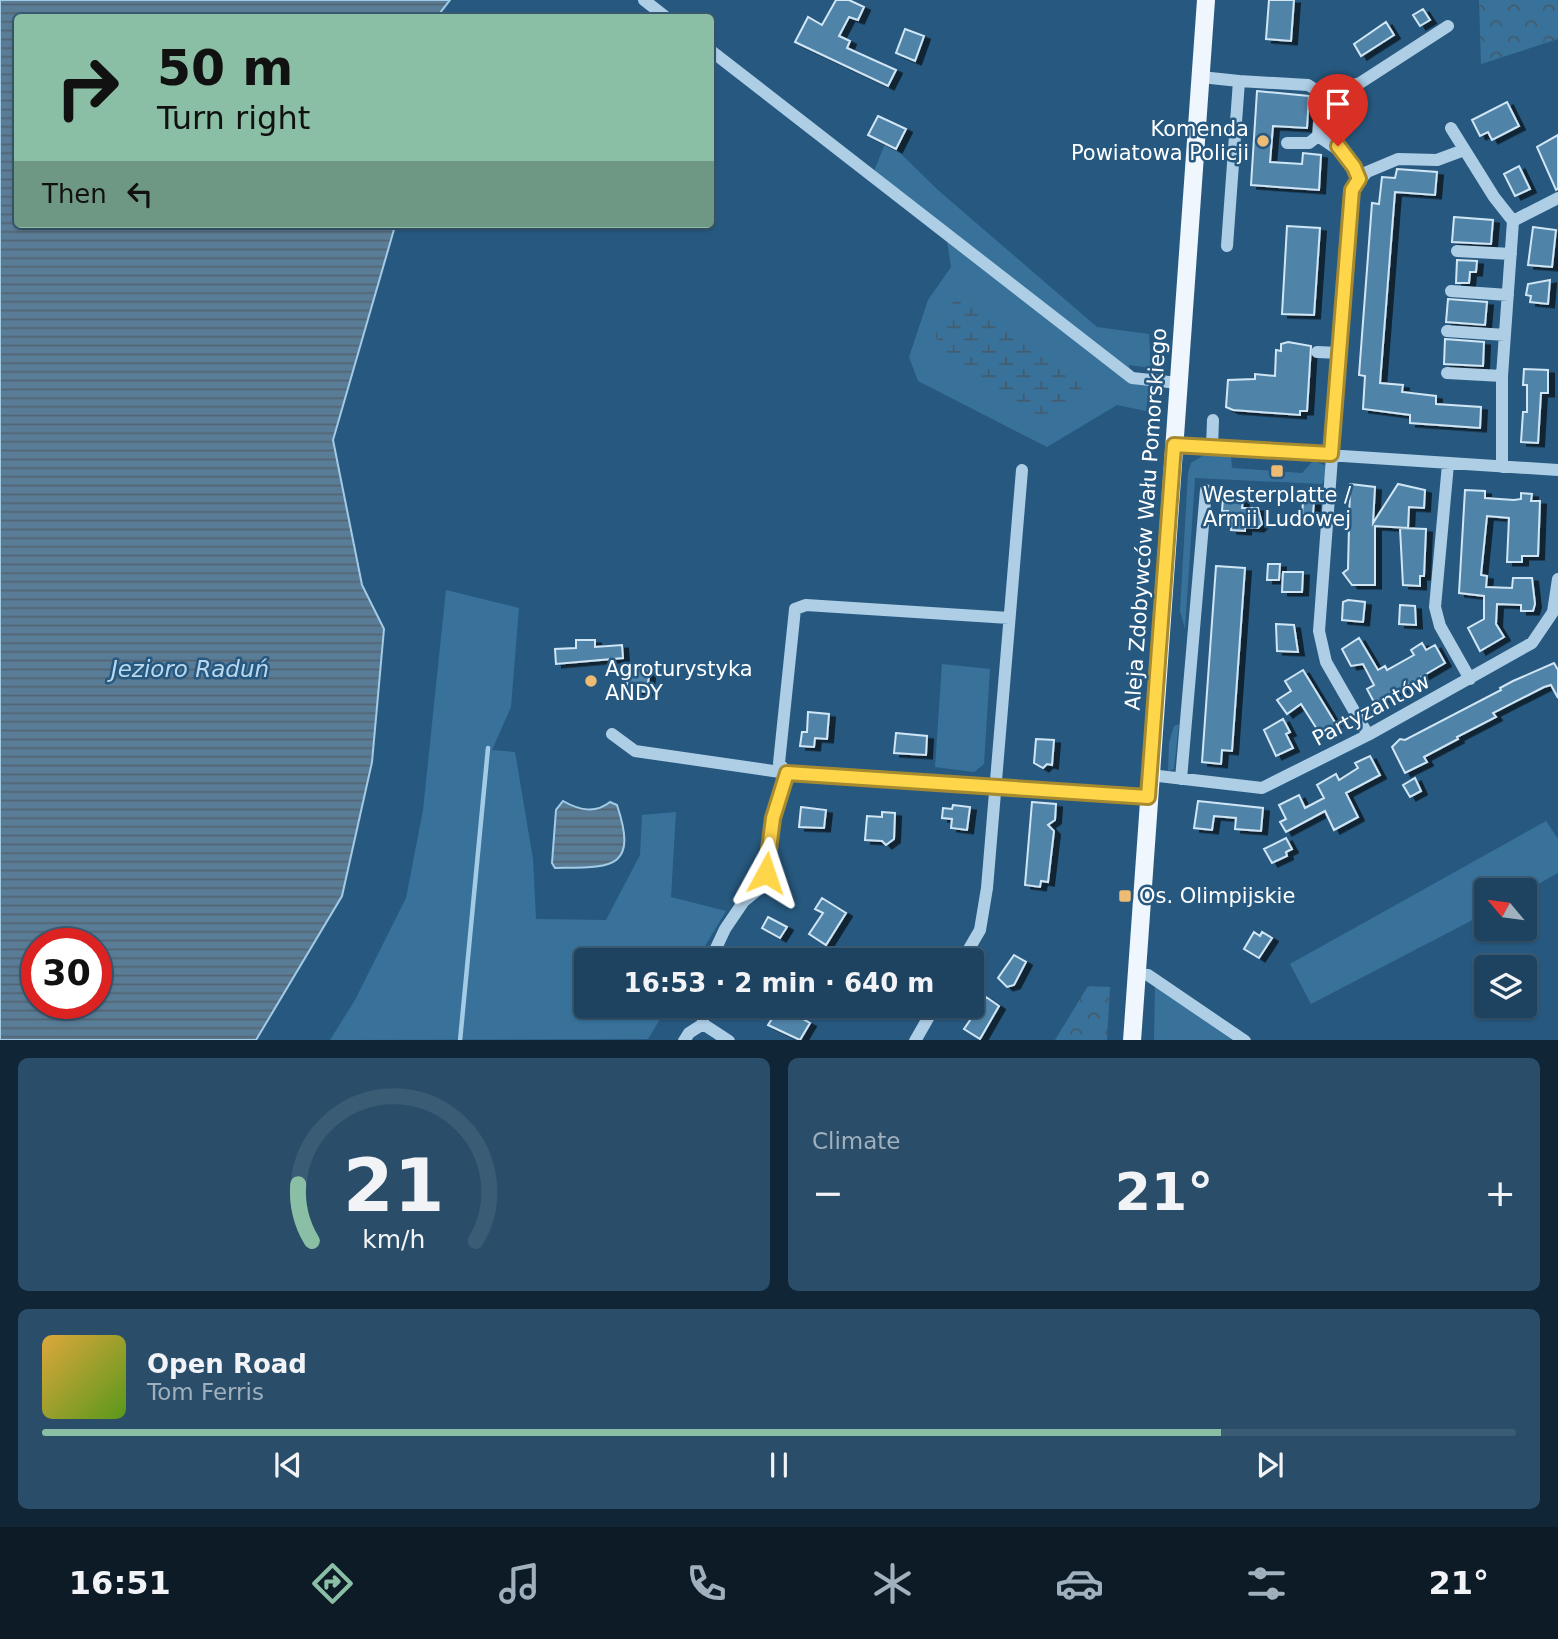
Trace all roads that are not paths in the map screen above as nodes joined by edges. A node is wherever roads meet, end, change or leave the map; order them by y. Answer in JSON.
{"nodes":[{"id":1,"x":644,"y":0,"type":"edge"},
{"id":2,"x":1206,"y":0,"type":"edge"},
{"id":3,"x":662,"y":14,"type":"edge"},
{"id":4,"x":1448,"y":26,"type":"dead end"},
{"id":5,"x":714,"y":53,"type":"edge"},
{"id":6,"x":1201,"y":77,"type":"junction"},
{"id":7,"x":1239,"y":81,"type":"junction"},
{"id":8,"x":1318,"y":89,"type":"junction"},
{"id":9,"x":1451,"y":128,"type":"dead end"},
{"id":10,"x":1318,"y":136,"type":"junction"},
{"id":11,"x":1287,"y":143,"type":"dead end"},
{"id":12,"x":1464,"y":150,"type":"junction"},
{"id":13,"x":1359,"y":179,"type":"junction"},
{"id":14,"x":1558,"y":198,"type":"edge"},
{"id":15,"x":1513,"y":221,"type":"junction"},
{"id":16,"x":1227,"y":246,"type":"dead end"},
{"id":17,"x":1457,"y":251,"type":"dead end"},
{"id":18,"x":1511,"y":254,"type":"junction"},
{"id":19,"x":1451,"y":290,"type":"dead end"},
{"id":20,"x":1508,"y":295,"type":"junction"},
{"id":21,"x":1447,"y":331,"type":"dead end"},
{"id":22,"x":1505,"y":335,"type":"junction"},
{"id":23,"x":1317,"y":352,"type":"dead end"},
{"id":24,"x":1339,"y":353,"type":"junction"},
{"id":25,"x":1447,"y":373,"type":"dead end"},
{"id":26,"x":1502,"y":376,"type":"junction"},
{"id":27,"x":1178,"y":383,"type":"junction"},
{"id":28,"x":1213,"y":420,"type":"dead end"},
{"id":29,"x":1174,"y":445,"type":"junction"},
{"id":30,"x":1212,"y":448,"type":"junction"},
{"id":31,"x":1331,"y":454,"type":"junction"},
{"id":32,"x":1448,"y":464,"type":"junction"},
{"id":33,"x":1502,"y":467,"type":"junction"},
{"id":34,"x":1022,"y":470,"type":"dead end"},
{"id":35,"x":1558,"y":470,"type":"edge"},
{"id":36,"x":1206,"y":490,"type":"dead end"},
{"id":37,"x":1558,"y":579,"type":"edge"},
{"id":38,"x":1009,"y":618,"type":"junction"},
{"id":39,"x":1470,"y":679,"type":"junction"},
{"id":40,"x":612,"y":734,"type":"dead end"},
{"id":41,"x":1368,"y":735,"type":"junction"},
{"id":42,"x":787,"y":773,"type":"junction"},
{"id":43,"x":1150,"y":775,"type":"junction"},
{"id":44,"x":1181,"y":779,"type":"junction"},
{"id":45,"x":996,"y":788,"type":"junction"},
{"id":46,"x":1148,"y":797,"type":"junction"},
{"id":47,"x":716,"y":948,"type":"edge"},
{"id":48,"x":970,"y":948,"type":"edge"},
{"id":49,"x":1136,"y":975,"type":"junction"},
{"id":50,"x":703,"y":1018,"type":"edge"},
{"id":51,"x":928,"y":1018,"type":"edge"},
{"id":52,"x":703,"y":1024,"type":"junction"},
{"id":53,"x":685,"y":1040,"type":"edge"},
{"id":54,"x":727,"y":1040,"type":"edge"},
{"id":55,"x":916,"y":1040,"type":"edge"},
{"id":56,"x":1132,"y":1040,"type":"edge"},
{"id":57,"x":1244,"y":1040,"type":"edge"}],
"edges":[{"from":1,"to":3,"type":"street"},
{"from":2,"to":6,"type":"main road","name":"Aleja Zdobywców Wału Pomorskiego"},
{"from":4,"to":8,"type":"street"},
{"from":5,"to":27,"type":"street"},
{"from":6,"to":7,"type":"street"},
{"from":6,"to":27,"type":"main road","name":"Aleja Zdobywców Wału Pomorskiego"},
{"from":7,"to":8,"type":"street"},
{"from":7,"to":16,"type":"street"},
{"from":8,"to":10,"type":"street"},
{"from":9,"to":12,"type":"street"},
{"from":10,"to":11,"type":"street"},
{"from":10,"to":13,"type":"street"},
{"from":12,"to":13,"type":"street"},
{"from":12,"to":15,"type":"street"},
{"from":13,"to":24,"type":"street"},
{"from":14,"to":15,"type":"street"},
{"from":15,"to":18,"type":"street"},
{"from":17,"to":18,"type":"street"},
{"from":18,"to":20,"type":"street"},
{"from":19,"to":20,"type":"street"},
{"from":20,"to":22,"type":"street"},
{"from":21,"to":22,"type":"street"},
{"from":22,"to":26,"type":"street"},
{"from":23,"to":24,"type":"street"},
{"from":24,"to":31,"type":"street"},
{"from":25,"to":26,"type":"street"},
{"from":26,"to":33,"type":"street"},
{"from":27,"to":29,"type":"main road","name":"Aleja Zdobywców Wału Pomorskiego"},
{"from":28,"to":30,"type":"street"},
{"from":29,"to":30,"type":"street"},
{"from":29,"to":43,"type":"main road","name":"Aleja Zdobywców Wału Pomorskiego"},
{"from":30,"to":31,"type":"street"},
{"from":31,"to":32,"type":"street"},
{"from":31,"to":41,"type":"street"},
{"from":32,"to":33,"type":"street"},
{"from":32,"to":39,"type":"street"},
{"from":33,"to":35,"type":"street"},
{"from":34,"to":38,"type":"street"},
{"from":36,"to":44,"type":"street"},
{"from":37,"to":39,"type":"street","name":"Partyzantów"},
{"from":38,"to":42,"type":"street"},
{"from":38,"to":45,"type":"street"},
{"from":39,"to":41,"type":"street","name":"Partyzantów"},
{"from":40,"to":42,"type":"street"},
{"from":41,"to":44,"type":"street","name":"Partyzantów"},
{"from":42,"to":45,"type":"street"},
{"from":42,"to":47,"type":"street"},
{"from":43,"to":44,"type":"street","name":"Partyzantów"},
{"from":43,"to":46,"type":"main road","name":"Aleja Zdobywców Wału Pomorskiego"},
{"from":45,"to":46,"type":"street"},
{"from":45,"to":48,"type":"street"},
{"from":46,"to":49,"type":"main road","name":"Aleja Zdobywców Wału Pomorskiego"},
{"from":49,"to":56,"type":"main road","name":"Aleja Zdobywców Wału Pomorskiego"},
{"from":49,"to":57,"type":"street"},
{"from":50,"to":52,"type":"street"},
{"from":51,"to":55,"type":"street"},
{"from":52,"to":53,"type":"street"},
{"from":52,"to":54,"type":"street"}]}
